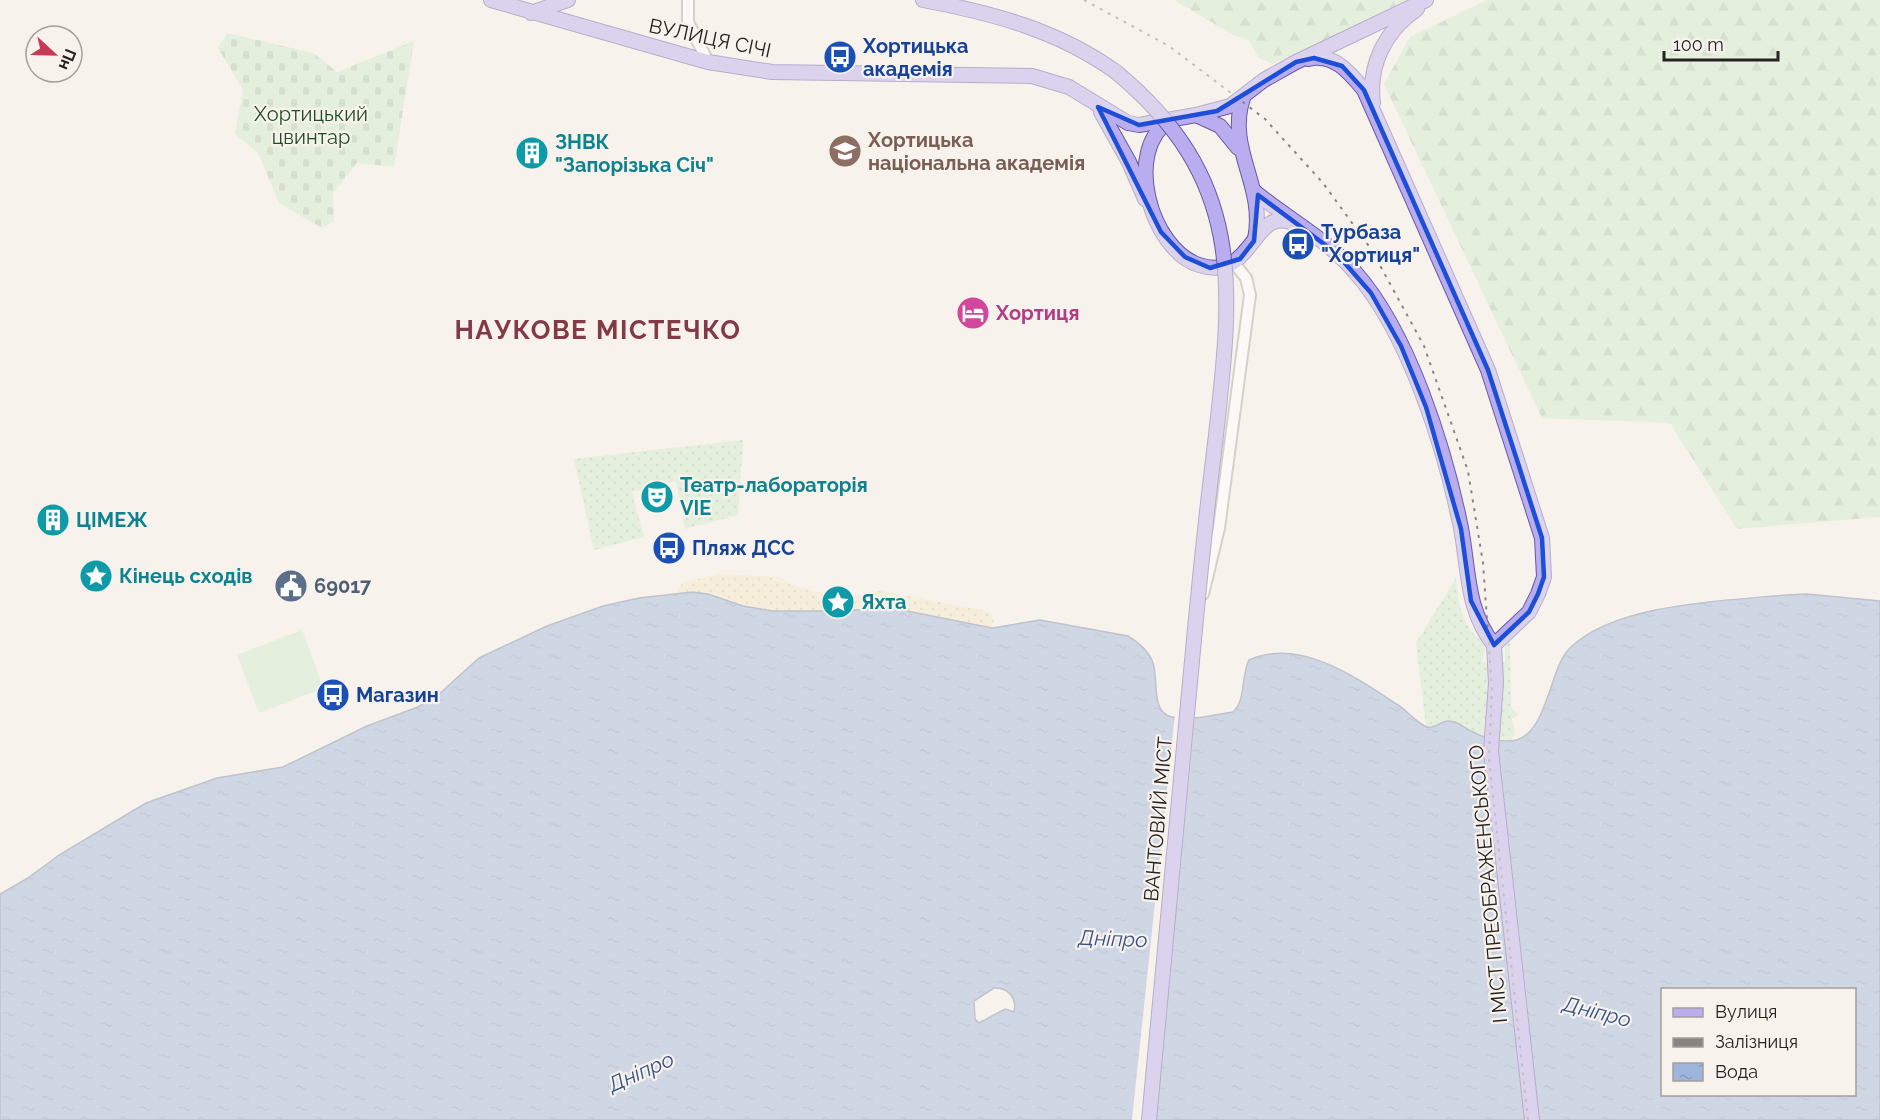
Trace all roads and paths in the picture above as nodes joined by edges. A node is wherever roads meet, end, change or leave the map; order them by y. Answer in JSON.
{"nodes":[{"id":1,"x":491,"y":0,"type":"edge"},
{"id":2,"x":568,"y":0,"type":"edge"},
{"id":3,"x":688,"y":0,"type":"edge"},
{"id":4,"x":923,"y":0,"type":"edge"},
{"id":5,"x":1428,"y":0,"type":"edge"},
{"id":6,"x":531,"y":13,"type":"junction"},
{"id":7,"x":708,"y":62,"type":"junction"},
{"id":8,"x":1296,"y":62,"type":"junction"},
{"id":9,"x":1243,"y":98,"type":"junction"},
{"id":10,"x":1098,"y":107,"type":"junction"},
{"id":11,"x":1374,"y":111,"type":"junction"},
{"id":12,"x":1196,"y":115,"type":"junction"},
{"id":13,"x":1174,"y":117,"type":"junction"},
{"id":14,"x":1243,"y":156,"type":"junction"},
{"id":15,"x":1255,"y":192,"type":"junction"},
{"id":16,"x":1153,"y":217,"type":"junction"},
{"id":17,"x":1297,"y":225,"type":"junction"},
{"id":18,"x":1254,"y":241,"type":"junction"},
{"id":19,"x":1234,"y":263,"type":"junction"},
{"id":20,"x":1195,"y":629,"type":"junction"},
{"id":21,"x":1497,"y":642,"type":"junction"},
{"id":22,"x":1149,"y":1120,"type":"edge"},
{"id":23,"x":1532,"y":1120,"type":"edge"}],
"edges":[{"from":1,"to":6,"type":"main road","name":"ВУЛИЦЯ СІЧІ"},
{"from":2,"to":6,"type":"main road"},
{"from":3,"to":7,"type":"street"},
{"from":4,"to":20,"type":"main road","name":"ВАНТОВИЙ МІСТ","bridge":true},
{"from":5,"to":8,"type":"main road"},
{"from":5,"to":11,"type":"main road"},
{"from":6,"to":7,"type":"main road","name":"ВУЛИЦЯ СІЧІ"},
{"from":7,"to":10,"type":"main road","name":"ВУЛИЦЯ СІЧІ"},
{"from":8,"to":9,"type":"main road"},
{"from":8,"to":11,"type":"main road"},
{"from":9,"to":12,"type":"main road"},
{"from":9,"to":14,"type":"main road"},
{"from":10,"to":13,"type":"main road","name":"ВУЛИЦЯ СІЧІ"},
{"from":10,"to":16,"type":"main road"},
{"from":11,"to":21,"type":"main road"},
{"from":12,"to":13,"type":"main road"},
{"from":12,"to":14,"type":"main road"},
{"from":13,"to":16,"type":"main road"},
{"from":14,"to":15,"type":"main road"},
{"from":15,"to":17,"type":"main road"},
{"from":15,"to":18,"type":"main road"},
{"from":16,"to":19,"type":"main road"},
{"from":17,"to":18,"type":"main road"},
{"from":17,"to":21,"type":"main road"},
{"from":18,"to":19,"type":"main road"},
{"from":19,"to":20,"type":"street","bridge":true},
{"from":20,"to":22,"type":"main road","name":"ВАНТОВИЙ МІСТ"},
{"from":21,"to":23,"type":"main road","name":"I МІСТ ПРЕОБРАЖЕНСЬКОГО"}]}
